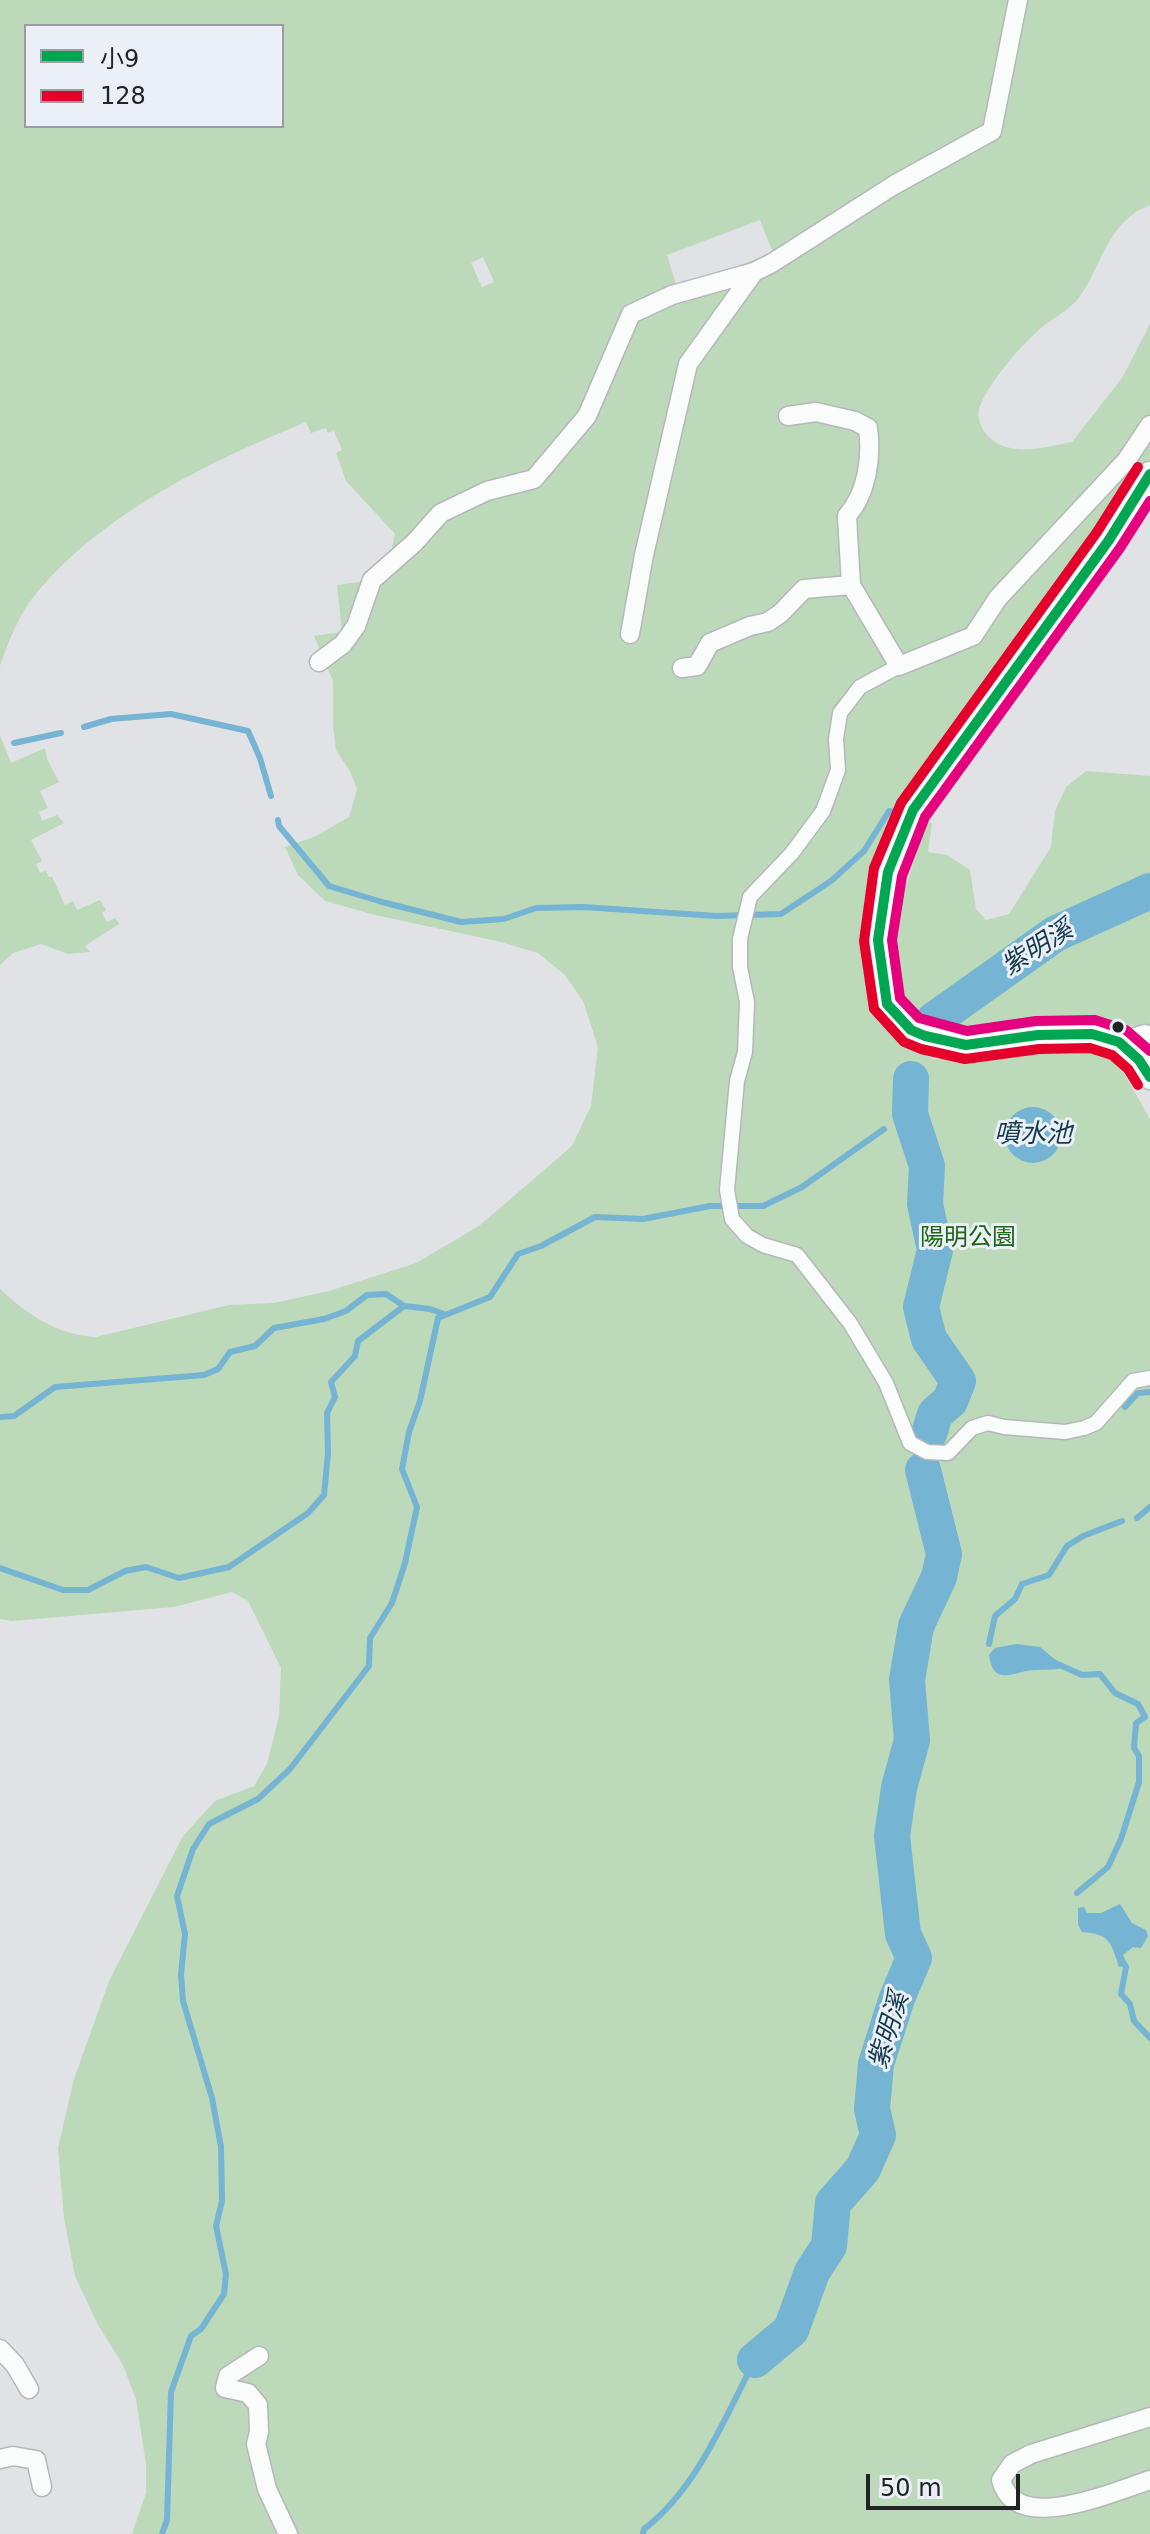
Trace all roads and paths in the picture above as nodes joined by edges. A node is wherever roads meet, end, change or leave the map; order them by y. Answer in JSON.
{"nodes":[{"id":1,"x":1018,"y":0,"type":"edge"},
{"id":2,"x":754,"y":272,"type":"junction"},
{"id":3,"x":788,"y":416,"type":"dead end"},
{"id":4,"x":1150,"y":425,"type":"edge"},
{"id":5,"x":1150,"y":474,"type":"edge"},
{"id":6,"x":851,"y":585,"type":"junction"},
{"id":7,"x":630,"y":634,"type":"dead end"},
{"id":8,"x":319,"y":662,"type":"dead end"},
{"id":9,"x":899,"y":666,"type":"junction"},
{"id":10,"x":682,"y":668,"type":"dead end"},
{"id":11,"x":1150,"y":1036,"type":"edge"},
{"id":12,"x":1119,"y":1042,"type":"junction"},
{"id":13,"x":1150,"y":1077,"type":"edge"},
{"id":14,"x":1150,"y":1378,"type":"edge"},
{"id":15,"x":0,"y":2349,"type":"edge"},
{"id":16,"x":259,"y":2356,"type":"dead end"},
{"id":17,"x":29,"y":2389,"type":"dead end"},
{"id":18,"x":1150,"y":2417,"type":"edge"},
{"id":19,"x":0,"y":2459,"type":"edge"},
{"id":20,"x":1150,"y":2480,"type":"edge"},
{"id":21,"x":42,"y":2487,"type":"dead end"},
{"id":22,"x":288,"y":2534,"type":"edge"}],
"edges":[{"from":1,"to":2,"type":"street"},
{"from":2,"to":7,"type":"street"},
{"from":2,"to":8,"type":"street"},
{"from":3,"to":6,"type":"street"},
{"from":4,"to":9,"type":"street"},
{"from":5,"to":12,"type":"street"},
{"from":6,"to":9,"type":"street"},
{"from":6,"to":10,"type":"street"},
{"from":9,"to":14,"type":"street"},
{"from":11,"to":12,"type":"street"},
{"from":12,"to":13,"type":"street"},
{"from":15,"to":17,"type":"street"},
{"from":16,"to":22,"type":"street"},
{"from":18,"to":20,"type":"street"},
{"from":19,"to":21,"type":"street"}]}
